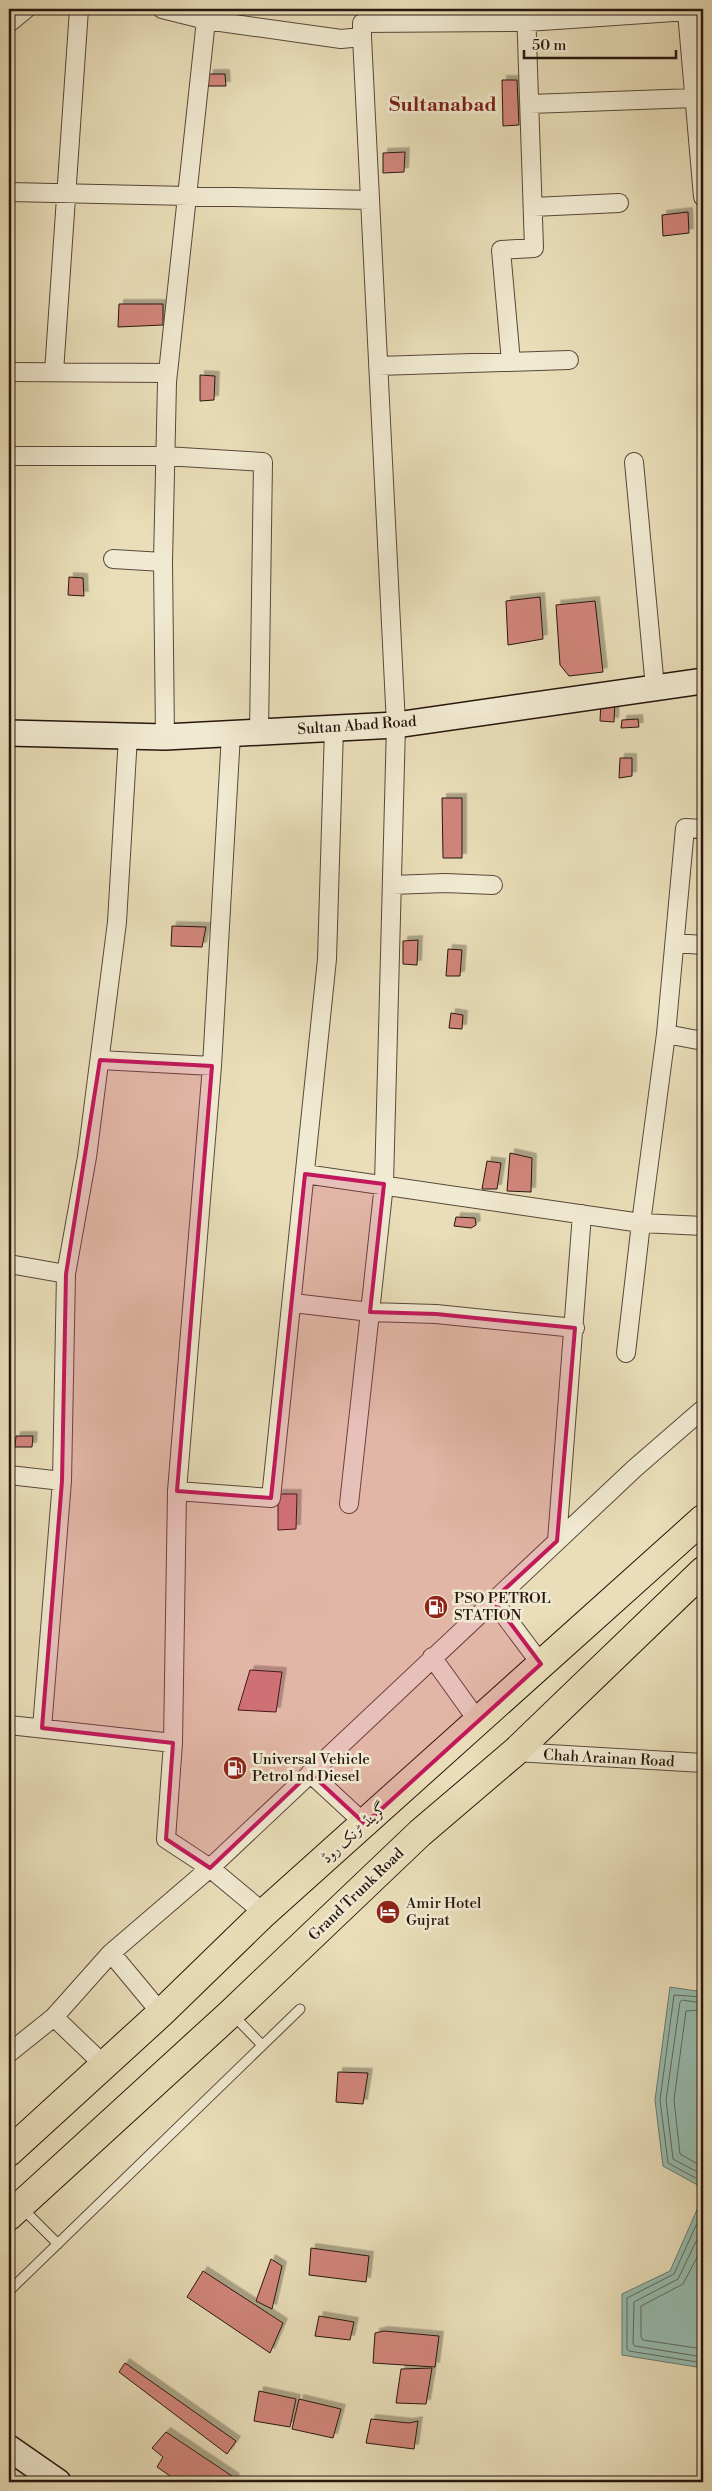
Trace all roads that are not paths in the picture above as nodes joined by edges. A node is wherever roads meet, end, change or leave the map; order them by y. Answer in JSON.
{"nodes":[{"id":1,"x":26,"y":9,"type":"edge"},
{"id":2,"x":79,"y":9,"type":"edge"},
{"id":3,"x":162,"y":9,"type":"edge"},
{"id":4,"x":695,"y":11,"type":"edge"},
{"id":5,"x":207,"y":14,"type":"edge"},
{"id":6,"x":527,"y":15,"type":"edge"},
{"id":7,"x":9,"y":22,"type":"edge"},
{"id":8,"x":362,"y":23,"type":"edge"},
{"id":9,"x":694,"y":98,"type":"junction"},
{"id":10,"x":530,"y":104,"type":"junction"},
{"id":11,"x":9,"y":192,"type":"edge"},
{"id":12,"x":65,"y":193,"type":"junction"},
{"id":13,"x":186,"y":194,"type":"junction"},
{"id":14,"x":703,"y":197,"type":"edge"},
{"id":15,"x":370,"y":200,"type":"junction"},
{"id":16,"x":619,"y":202,"type":"dead end"},
{"id":17,"x":533,"y":206,"type":"junction"},
{"id":18,"x":569,"y":360,"type":"dead end"},
{"id":19,"x":511,"y":362,"type":"junction"},
{"id":20,"x":378,"y":366,"type":"junction"},
{"id":21,"x":9,"y":372,"type":"edge"},
{"id":22,"x":54,"y":372,"type":"junction"},
{"id":23,"x":168,"y":373,"type":"junction"},
{"id":24,"x":9,"y":456,"type":"edge"},
{"id":25,"x":165,"y":456,"type":"junction"},
{"id":26,"x":634,"y":462,"type":"dead end"},
{"id":27,"x":113,"y":558,"type":"dead end"},
{"id":28,"x":163,"y":562,"type":"junction"},
{"id":29,"x":703,"y":681,"type":"edge"},
{"id":30,"x":655,"y":688,"type":"junction"},
{"id":31,"x":396,"y":725,"type":"junction"},
{"id":32,"x":334,"y":728,"type":"junction"},
{"id":33,"x":259,"y":732,"type":"junction"},
{"id":34,"x":9,"y":733,"type":"edge"},
{"id":35,"x":230,"y":734,"type":"junction"},
{"id":36,"x":128,"y":736,"type":"junction"},
{"id":37,"x":165,"y":737,"type":"junction"},
{"id":38,"x":703,"y":829,"type":"edge"},
{"id":39,"x":392,"y":885,"type":"junction"},
{"id":40,"x":493,"y":885,"type":"dead end"},
{"id":41,"x":675,"y":943,"type":"junction"},
{"id":42,"x":703,"y":945,"type":"edge"},
{"id":43,"x":666,"y":1034,"type":"junction"},
{"id":44,"x":703,"y":1041,"type":"edge"},
{"id":45,"x":100,"y":1060,"type":"junction"},
{"id":46,"x":212,"y":1066,"type":"junction"},
{"id":47,"x":305,"y":1174,"type":"junction"},
{"id":48,"x":384,"y":1184,"type":"junction"},
{"id":49,"x":582,"y":1214,"type":"junction"},
{"id":50,"x":641,"y":1223,"type":"junction"},
{"id":51,"x":703,"y":1226,"type":"edge"},
{"id":52,"x":9,"y":1264,"type":"edge"},
{"id":53,"x":66,"y":1274,"type":"junction"},
{"id":54,"x":293,"y":1303,"type":"junction"},
{"id":55,"x":370,"y":1312,"type":"junction"},
{"id":56,"x":575,"y":1328,"type":"junction"},
{"id":57,"x":626,"y":1353,"type":"dead end"},
{"id":58,"x":703,"y":1409,"type":"edge"},
{"id":59,"x":9,"y":1475,"type":"edge"},
{"id":60,"x":62,"y":1481,"type":"junction"},
{"id":61,"x":176,"y":1491,"type":"junction"},
{"id":62,"x":349,"y":1504,"type":"dead end"},
{"id":63,"x":703,"y":1519,"type":"edge"},
{"id":64,"x":557,"y":1541,"type":"junction"},
{"id":65,"x":703,"y":1571,"type":"edge"},
{"id":66,"x":493,"y":1600,"type":"junction"},
{"id":67,"x":432,"y":1657,"type":"junction"},
{"id":68,"x":541,"y":1664,"type":"junction"},
{"id":69,"x":478,"y":1721,"type":"junction"},
{"id":70,"x":9,"y":1725,"type":"edge"},
{"id":71,"x":42,"y":1728,"type":"junction"},
{"id":72,"x":173,"y":1743,"type":"junction"},
{"id":73,"x":515,"y":1752,"type":"junction"},
{"id":74,"x":703,"y":1763,"type":"edge"},
{"id":75,"x":310,"y":1773,"type":"junction"},
{"id":76,"x":365,"y":1824,"type":"junction"},
{"id":77,"x":210,"y":1868,"type":"junction"},
{"id":78,"x":264,"y":1913,"type":"junction"},
{"id":79,"x":111,"y":1953,"type":"junction"},
{"id":80,"x":300,"y":2009,"type":"dead end"},
{"id":81,"x":161,"y":2013,"type":"junction"},
{"id":82,"x":231,"y":2013,"type":"junction"},
{"id":83,"x":54,"y":2017,"type":"junction"},
{"id":84,"x":262,"y":2045,"type":"junction"},
{"id":85,"x":9,"y":2053,"type":"edge"},
{"id":86,"x":104,"y":2065,"type":"junction"},
{"id":87,"x":9,"y":2152,"type":"edge"},
{"id":88,"x":13,"y":2206,"type":"edge"},
{"id":89,"x":58,"y":2244,"type":"junction"},
{"id":90,"x":9,"y":2291,"type":"edge"},
{"id":91,"x":9,"y":2448,"type":"edge"},
{"id":92,"x":58,"y":2482,"type":"edge"}],
"edges":[{"from":1,"to":7,"type":"street"},
{"from":2,"to":12,"type":"street"},
{"from":3,"to":5,"type":"street"},
{"from":4,"to":6,"type":"street"},
{"from":4,"to":9,"type":"street"},
{"from":5,"to":8,"type":"street"},
{"from":5,"to":13,"type":"street"},
{"from":6,"to":8,"type":"street"},
{"from":6,"to":10,"type":"street"},
{"from":8,"to":15,"type":"street"},
{"from":9,"to":10,"type":"street"},
{"from":9,"to":14,"type":"street"},
{"from":10,"to":17,"type":"street"},
{"from":11,"to":12,"type":"street"},
{"from":12,"to":13,"type":"street"},
{"from":12,"to":22,"type":"street"},
{"from":13,"to":15,"type":"street"},
{"from":13,"to":23,"type":"street"},
{"from":15,"to":20,"type":"street"},
{"from":16,"to":17,"type":"street"},
{"from":17,"to":19,"type":"street"},
{"from":18,"to":19,"type":"street"},
{"from":19,"to":20,"type":"street"},
{"from":20,"to":31,"type":"street"},
{"from":21,"to":22,"type":"street"},
{"from":22,"to":23,"type":"street"},
{"from":23,"to":25,"type":"street"},
{"from":24,"to":25,"type":"street"},
{"from":25,"to":28,"type":"street"},
{"from":25,"to":33,"type":"street"},
{"from":26,"to":30,"type":"street"},
{"from":27,"to":28,"type":"street"},
{"from":28,"to":37,"type":"street"},
{"from":29,"to":30,"type":"street","name":"Sultan Abad Road"},
{"from":30,"to":31,"type":"street","name":"Sultan Abad Road"},
{"from":31,"to":32,"type":"street","name":"Sultan Abad Road"},
{"from":31,"to":39,"type":"street"},
{"from":32,"to":33,"type":"street","name":"Sultan Abad Road"},
{"from":32,"to":47,"type":"street"},
{"from":33,"to":35,"type":"street","name":"Sultan Abad Road"},
{"from":34,"to":36,"type":"street","name":"Sultan Abad Road"},
{"from":35,"to":37,"type":"street","name":"Sultan Abad Road"},
{"from":35,"to":46,"type":"street"},
{"from":36,"to":37,"type":"street","name":"Sultan Abad Road"},
{"from":36,"to":45,"type":"street"},
{"from":38,"to":41,"type":"street"},
{"from":39,"to":40,"type":"street"},
{"from":39,"to":48,"type":"street"},
{"from":41,"to":42,"type":"street"},
{"from":41,"to":43,"type":"street"},
{"from":43,"to":44,"type":"street"},
{"from":43,"to":50,"type":"street"},
{"from":45,"to":46,"type":"street"},
{"from":45,"to":53,"type":"street"},
{"from":46,"to":61,"type":"street"},
{"from":47,"to":48,"type":"street"},
{"from":47,"to":54,"type":"street"},
{"from":48,"to":49,"type":"street"},
{"from":48,"to":55,"type":"street"},
{"from":49,"to":50,"type":"street"},
{"from":49,"to":56,"type":"street"},
{"from":50,"to":51,"type":"street"},
{"from":50,"to":57,"type":"street"},
{"from":52,"to":53,"type":"street"},
{"from":53,"to":60,"type":"street"},
{"from":54,"to":55,"type":"street"},
{"from":54,"to":61,"type":"street"},
{"from":55,"to":56,"type":"street"},
{"from":55,"to":62,"type":"street"},
{"from":56,"to":64,"type":"street"},
{"from":58,"to":64,"type":"street"},
{"from":59,"to":60,"type":"street"},
{"from":60,"to":71,"type":"street"},
{"from":61,"to":72,"type":"street"},
{"from":63,"to":68,"type":"main road","name":"گرینڈ ٹرنک روڈ"},
{"from":64,"to":66,"type":"street"},
{"from":65,"to":73,"type":"main road","name":"Grand Trunk Road"},
{"from":66,"to":67,"type":"street"},
{"from":66,"to":68,"type":"street"},
{"from":67,"to":69,"type":"street"},
{"from":67,"to":75,"type":"street"},
{"from":68,"to":69,"type":"main road","name":"گرینڈ ٹرنک روڈ"},
{"from":69,"to":76,"type":"main road","name":"گرینڈ ٹرنک روڈ"},
{"from":70,"to":71,"type":"street"},
{"from":71,"to":72,"type":"street"},
{"from":72,"to":77,"type":"street"},
{"from":73,"to":74,"type":"street","name":"Chah Arainan Road"},
{"from":73,"to":82,"type":"main road","name":"Grand Trunk Road"},
{"from":75,"to":76,"type":"street"},
{"from":75,"to":77,"type":"street"},
{"from":76,"to":78,"type":"main road","name":"گرینڈ ٹرنک روڈ"},
{"from":77,"to":78,"type":"street"},
{"from":77,"to":79,"type":"street"},
{"from":78,"to":81,"type":"main road","name":"گرینڈ ٹرنک روڈ"},
{"from":79,"to":81,"type":"street"},
{"from":79,"to":83,"type":"street"},
{"from":80,"to":84,"type":"lane"},
{"from":81,"to":86,"type":"main road","name":"گرینڈ ٹرنک روڈ"},
{"from":82,"to":84,"type":"lane"},
{"from":82,"to":88,"type":"main road","name":"Grand Trunk Road"},
{"from":83,"to":85,"type":"street"},
{"from":83,"to":86,"type":"street"},
{"from":84,"to":89,"type":"lane"},
{"from":86,"to":87,"type":"main road","name":"گرینڈ ٹرنک روڈ"},
{"from":88,"to":89,"type":"lane"},
{"from":89,"to":90,"type":"lane"},
{"from":91,"to":92,"type":"street"}]}
